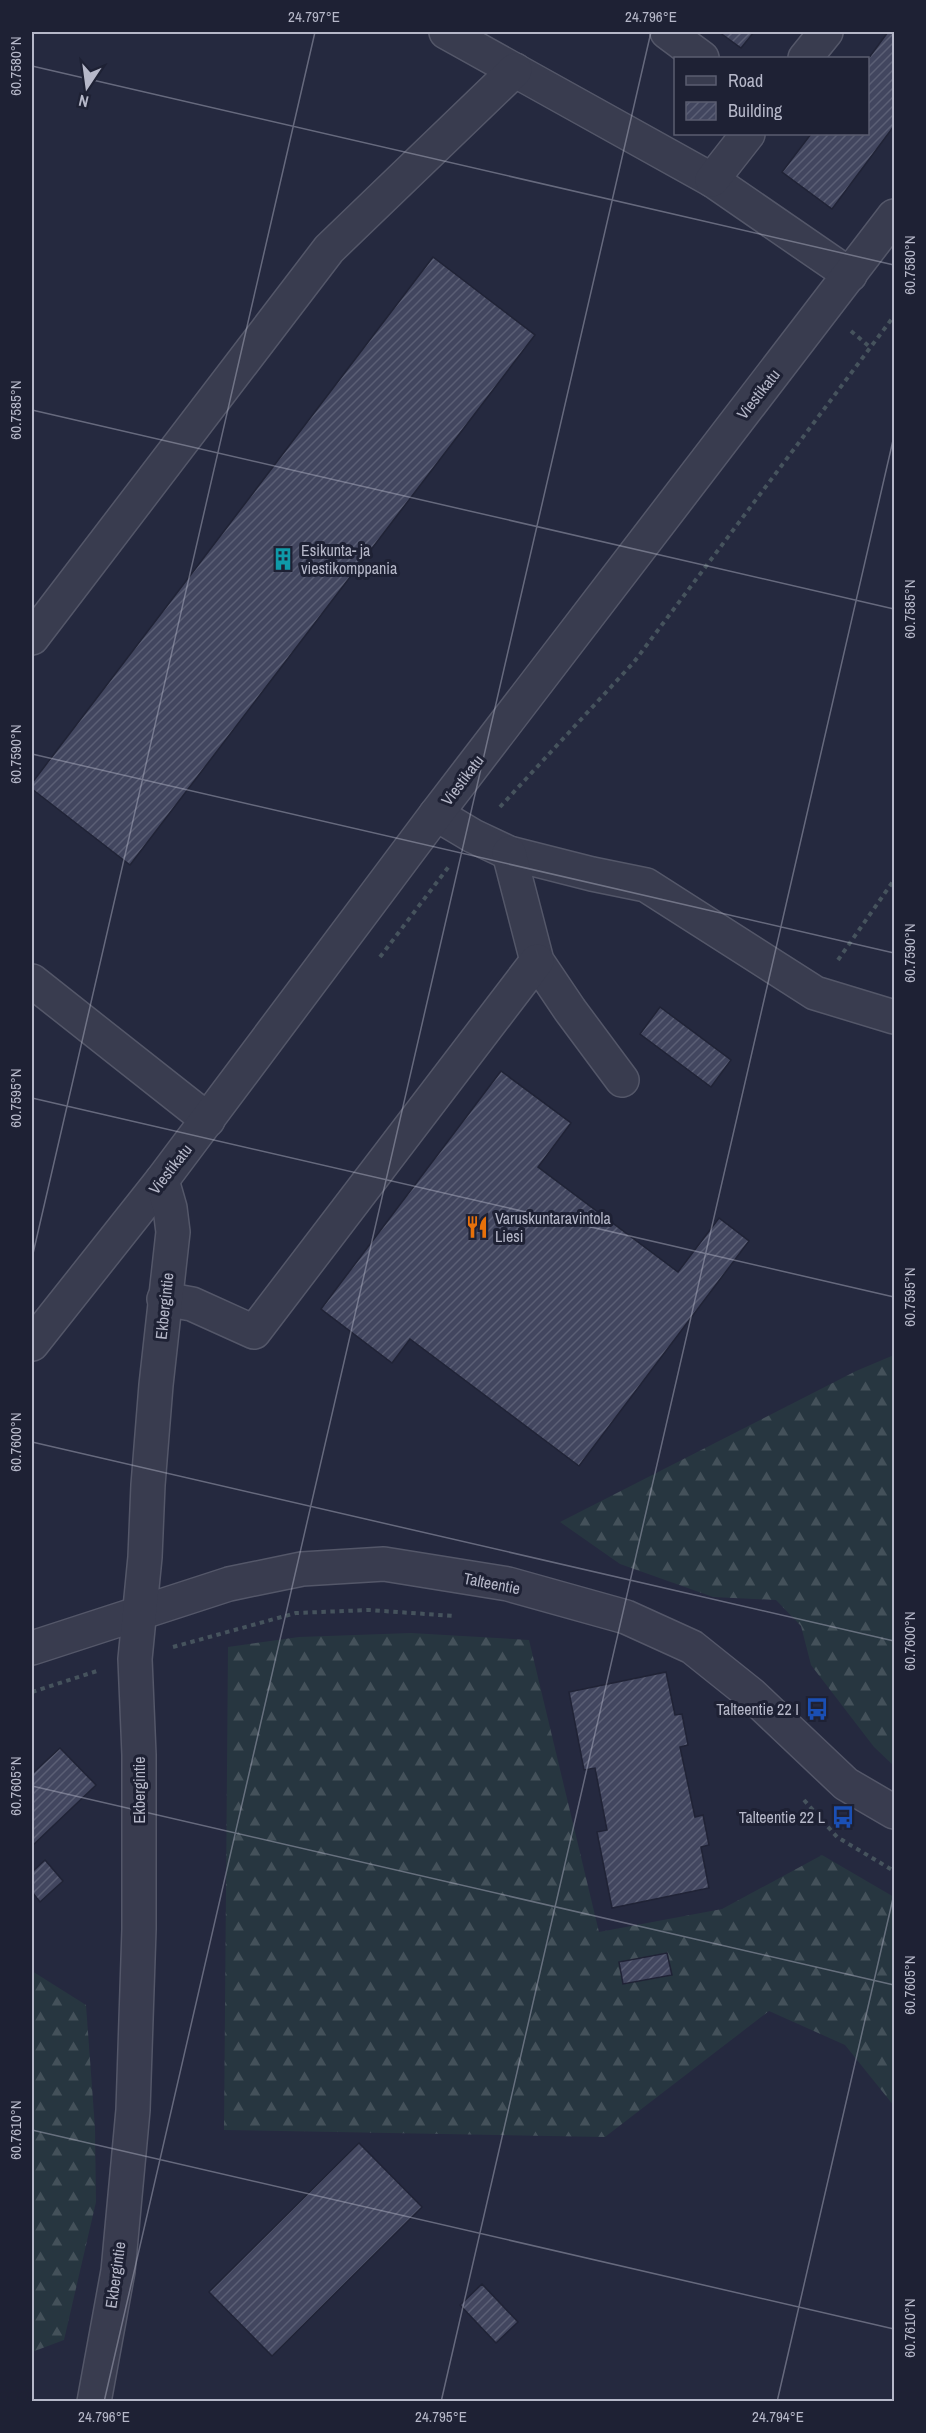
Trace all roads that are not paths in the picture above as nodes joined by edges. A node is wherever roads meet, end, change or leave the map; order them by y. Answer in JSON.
{"nodes":[{"id":1,"x":446,"y":32,"type":"edge"},
{"id":2,"x":667,"y":32,"type":"edge"},
{"id":3,"x":826,"y":32,"type":"edge"},
{"id":4,"x":701,"y":57,"type":"edge"},
{"id":5,"x":806,"y":57,"type":"edge"},
{"id":6,"x":515,"y":70,"type":"junction"},
{"id":7,"x":747,"y":135,"type":"edge"},
{"id":8,"x":712,"y":180,"type":"junction"},
{"id":9,"x":894,"y":216,"type":"edge"},
{"id":10,"x":850,"y":275,"type":"junction"},
{"id":11,"x":32,"y":638,"type":"edge"},
{"id":12,"x":436,"y":814,"type":"junction"},
{"id":13,"x":509,"y":853,"type":"junction"},
{"id":14,"x":537,"y":961,"type":"junction"},
{"id":15,"x":32,"y":981,"type":"edge"},
{"id":16,"x":894,"y":1017,"type":"edge"},
{"id":17,"x":622,"y":1080,"type":"dead end"},
{"id":18,"x":208,"y":1120,"type":"junction"},
{"id":19,"x":162,"y":1180,"type":"junction"},
{"id":20,"x":164,"y":1299,"type":"junction"},
{"id":21,"x":32,"y":1344,"type":"edge"},
{"id":22,"x":139,"y":1615,"type":"junction"},
{"id":23,"x":32,"y":1648,"type":"edge"},
{"id":24,"x":894,"y":1812,"type":"edge"},
{"id":25,"x":94,"y":2402,"type":"edge"}],
"edges":[{"from":1,"to":6,"type":"street"},
{"from":2,"to":4,"type":"street"},
{"from":3,"to":5,"type":"street"},
{"from":6,"to":8,"type":"street"},
{"from":6,"to":11,"type":"street"},
{"from":7,"to":8,"type":"street"},
{"from":8,"to":10,"type":"street"},
{"from":9,"to":10,"type":"street","name":"Viestikatu"},
{"from":10,"to":12,"type":"street","name":"Viestikatu"},
{"from":12,"to":13,"type":"street"},
{"from":12,"to":18,"type":"street","name":"Viestikatu"},
{"from":13,"to":14,"type":"street"},
{"from":13,"to":16,"type":"street"},
{"from":14,"to":17,"type":"street"},
{"from":14,"to":20,"type":"street"},
{"from":15,"to":18,"type":"street"},
{"from":18,"to":19,"type":"street","name":"Viestikatu"},
{"from":19,"to":20,"type":"street","name":"Ekbergintie"},
{"from":19,"to":21,"type":"street","name":"Viestikatu"},
{"from":20,"to":22,"type":"street","name":"Ekbergintie"},
{"from":22,"to":23,"type":"street","name":"Talteentie"},
{"from":22,"to":24,"type":"street","name":"Talteentie"},
{"from":22,"to":25,"type":"street","name":"Ekbergintie"}]}
